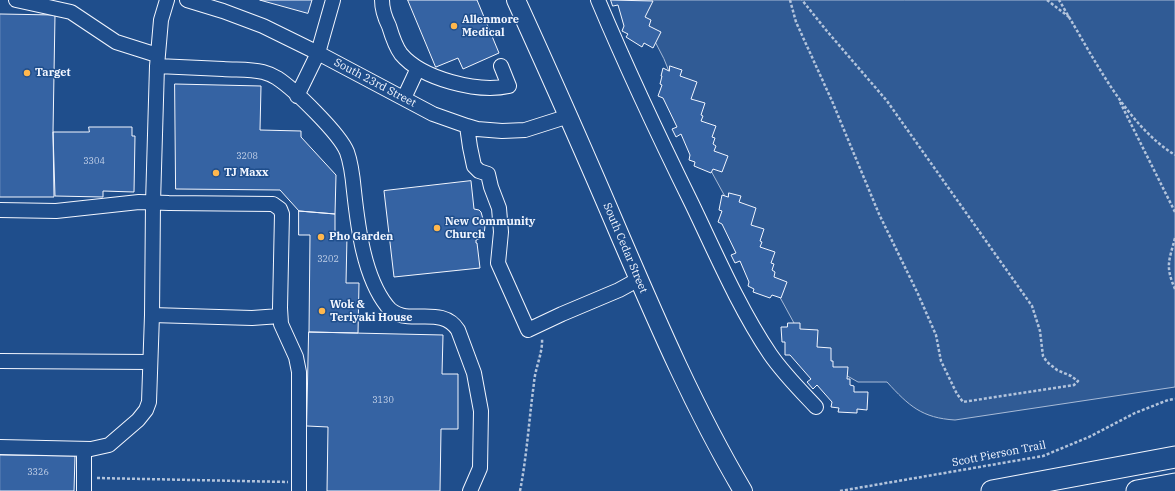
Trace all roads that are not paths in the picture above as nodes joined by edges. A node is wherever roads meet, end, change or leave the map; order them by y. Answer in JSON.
{"nodes":[{"id":1,"x":16,"y":0,"type":"edge"},
{"id":2,"x":167,"y":0,"type":"edge"},
{"id":3,"x":187,"y":0,"type":"edge"},
{"id":4,"x":334,"y":0,"type":"edge"},
{"id":5,"x":382,"y":0,"type":"edge"},
{"id":6,"x":516,"y":0,"type":"edge"},
{"id":7,"x":598,"y":0,"type":"edge"},
{"id":8,"x":33,"y":2,"type":"edge"},
{"id":9,"x":318,"y":53,"type":"junction"},
{"id":10,"x":157,"y":61,"type":"junction"},
{"id":11,"x":500,"y":66,"type":"dead end"},
{"id":12,"x":418,"y":68,"type":"junction"},
{"id":13,"x":297,"y":96,"type":"junction"},
{"id":14,"x":404,"y":98,"type":"junction"},
{"id":15,"x":569,"y":116,"type":"junction"},
{"id":16,"x":467,"y":126,"type":"junction"},
{"id":17,"x":153,"y":203,"type":"junction"},
{"id":18,"x":0,"y":210,"type":"edge"},
{"id":19,"x":639,"y":280,"type":"junction"},
{"id":20,"x":152,"y":315,"type":"junction"},
{"id":21,"x":280,"y":316,"type":"junction"},
{"id":22,"x":0,"y":361,"type":"edge"},
{"id":23,"x":150,"y":362,"type":"junction"},
{"id":24,"x":816,"y":407,"type":"dead end"},
{"id":25,"x":0,"y":447,"type":"edge"},
{"id":26,"x":84,"y":449,"type":"junction"},
{"id":27,"x":1175,"y":457,"type":"edge"},
{"id":28,"x":84,"y":484,"type":"edge"},
{"id":29,"x":1175,"y":484,"type":"edge"},
{"id":30,"x":299,"y":486,"type":"edge"},
{"id":31,"x":470,"y":491,"type":"edge"},
{"id":32,"x":743,"y":491,"type":"edge"},
{"id":33,"x":992,"y":491,"type":"edge"},
{"id":34,"x":1137,"y":491,"type":"edge"}],
"edges":[{"from":1,"to":8,"type":"street"},
{"from":2,"to":10,"type":"street"},
{"from":3,"to":9,"type":"street","name":"South 23rd Street"},
{"from":4,"to":9,"type":"street"},
{"from":5,"to":12,"type":"street"},
{"from":6,"to":15,"type":"main road","name":"South Cedar Street"},
{"from":7,"to":24,"type":"street"},
{"from":8,"to":10,"type":"street"},
{"from":9,"to":13,"type":"street"},
{"from":9,"to":14,"type":"street","name":"South 23rd Street"},
{"from":10,"to":13,"type":"street"},
{"from":10,"to":17,"type":"street"},
{"from":11,"to":12,"type":"street"},
{"from":12,"to":14,"type":"street"},
{"from":13,"to":31,"type":"street"},
{"from":14,"to":16,"type":"street","name":"South 23rd Street"},
{"from":15,"to":16,"type":"street","name":"South 23rd Street"},
{"from":15,"to":19,"type":"main road","name":"South Cedar Street"},
{"from":16,"to":19,"type":"street"},
{"from":17,"to":18,"type":"street"},
{"from":17,"to":20,"type":"street"},
{"from":17,"to":21,"type":"street"},
{"from":19,"to":32,"type":"main road","name":"South Cedar Street"},
{"from":20,"to":21,"type":"street"},
{"from":20,"to":23,"type":"street"},
{"from":21,"to":30,"type":"street"},
{"from":22,"to":23,"type":"street"},
{"from":23,"to":26,"type":"street"},
{"from":25,"to":26,"type":"street"},
{"from":26,"to":28,"type":"street"},
{"from":27,"to":33,"type":"highway"},
{"from":29,"to":34,"type":"highway"}]}
